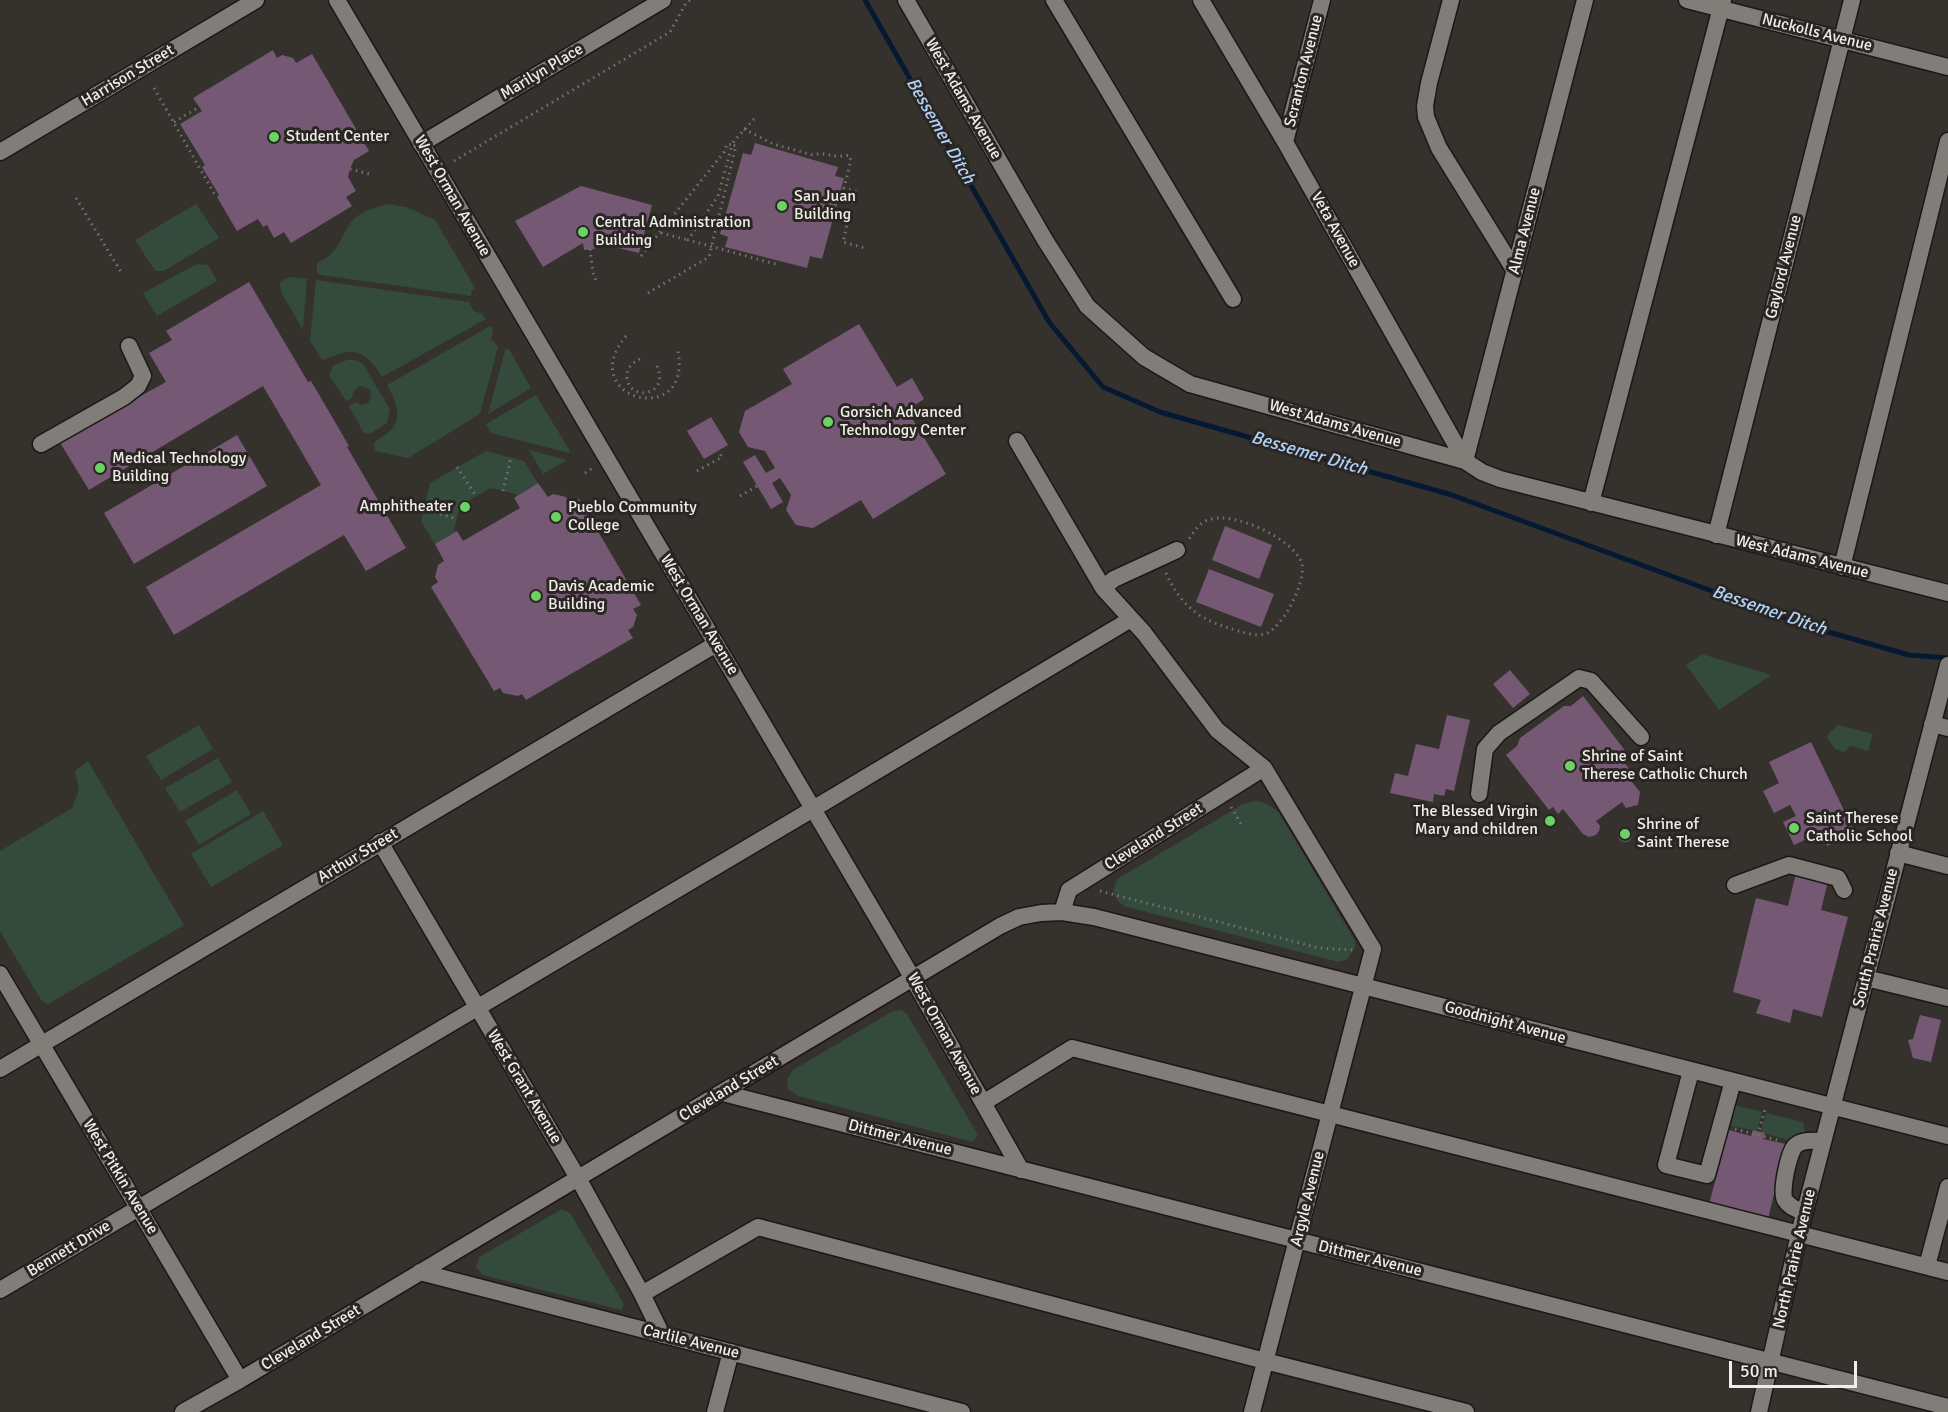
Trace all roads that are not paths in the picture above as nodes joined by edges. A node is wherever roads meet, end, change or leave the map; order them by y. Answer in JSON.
{"nodes":[{"id":1,"x":256,"y":0,"type":"edge"},
{"id":2,"x":337,"y":0,"type":"edge"},
{"id":3,"x":663,"y":0,"type":"edge"},
{"id":4,"x":906,"y":0,"type":"edge"},
{"id":5,"x":1054,"y":0,"type":"edge"},
{"id":6,"x":1201,"y":0,"type":"edge"},
{"id":7,"x":1322,"y":0,"type":"edge"},
{"id":8,"x":1451,"y":0,"type":"edge"},
{"id":9,"x":1585,"y":0,"type":"edge"},
{"id":10,"x":1687,"y":0,"type":"edge"},
{"id":11,"x":1852,"y":0,"type":"edge"},
{"id":12,"x":1722,"y":4,"type":"edge"},
{"id":13,"x":1842,"y":39,"type":"junction"},
{"id":14,"x":1948,"y":67,"type":"edge"},
{"id":15,"x":1948,"y":141,"type":"edge"},
{"id":16,"x":1285,"y":142,"type":"junction"},
{"id":17,"x":421,"y":144,"type":"junction"},
{"id":18,"x":0,"y":152,"type":"edge"},
{"id":19,"x":1515,"y":271,"type":"junction"},
{"id":20,"x":1233,"y":299,"type":"dead end"},
{"id":21,"x":129,"y":346,"type":"dead end"},
{"id":22,"x":1017,"y":441,"type":"dead end"},
{"id":23,"x":41,"y":444,"type":"dead end"},
{"id":24,"x":1465,"y":461,"type":"junction"},
{"id":25,"x":1591,"y":503,"type":"junction"},
{"id":26,"x":1716,"y":535,"type":"junction"},
{"id":27,"x":1170,"y":553,"type":"road end"},
{"id":28,"x":1842,"y":567,"type":"junction"},
{"id":29,"x":1103,"y":588,"type":"junction"},
{"id":30,"x":1948,"y":593,"type":"edge"},
{"id":31,"x":1131,"y":619,"type":"junction"},
{"id":32,"x":716,"y":644,"type":"junction"},
{"id":33,"x":1948,"y":665,"type":"edge"},
{"id":34,"x":1940,"y":726,"type":"edge"},
{"id":35,"x":1641,"y":737,"type":"dead end"},
{"id":36,"x":1264,"y":768,"type":"junction"},
{"id":37,"x":1479,"y":794,"type":"dead end"},
{"id":38,"x":813,"y":809,"type":"junction"},
{"id":39,"x":380,"y":842,"type":"junction"},
{"id":40,"x":1898,"y":853,"type":"junction"},
{"id":41,"x":1948,"y":866,"type":"edge"},
{"id":42,"x":1736,"y":885,"type":"dead end"},
{"id":43,"x":1844,"y":890,"type":"dead end"},
{"id":44,"x":1062,"y":912,"type":"junction"},
{"id":45,"x":0,"y":974,"type":"edge"},
{"id":46,"x":912,"y":977,"type":"junction"},
{"id":47,"x":1866,"y":978,"type":"junction"},
{"id":48,"x":1364,"y":987,"type":"junction"},
{"id":49,"x":1948,"y":998,"type":"edge"},
{"id":50,"x":477,"y":1008,"type":"junction"},
{"id":51,"x":42,"y":1044,"type":"junction"},
{"id":52,"x":0,"y":1069,"type":"edge"},
{"id":53,"x":1691,"y":1071,"type":"junction"},
{"id":54,"x":1733,"y":1081,"type":"junction"},
{"id":55,"x":723,"y":1093,"type":"junction"},
{"id":56,"x":982,"y":1103,"type":"junction"},
{"id":57,"x":1832,"y":1106,"type":"junction"},
{"id":58,"x":1330,"y":1114,"type":"junction"},
{"id":59,"x":1948,"y":1136,"type":"edge"},
{"id":60,"x":1823,"y":1141,"type":"junction"},
{"id":61,"x":1021,"y":1170,"type":"junction"},
{"id":62,"x":578,"y":1178,"type":"junction"},
{"id":63,"x":1948,"y":1186,"type":"edge"},
{"id":64,"x":138,"y":1208,"type":"junction"},
{"id":65,"x":1804,"y":1212,"type":"junction"},
{"id":66,"x":1799,"y":1234,"type":"junction"},
{"id":67,"x":1298,"y":1241,"type":"junction"},
{"id":68,"x":1927,"y":1266,"type":"junction"},
{"id":69,"x":420,"y":1272,"type":"junction"},
{"id":70,"x":1948,"y":1272,"type":"edge"},
{"id":71,"x":0,"y":1290,"type":"edge"},
{"id":72,"x":642,"y":1294,"type":"junction"},
{"id":73,"x":662,"y":1335,"type":"junction"},
{"id":74,"x":731,"y":1352,"type":"junction"},
{"id":75,"x":1265,"y":1361,"type":"junction"},
{"id":76,"x":1771,"y":1362,"type":"junction"},
{"id":77,"x":240,"y":1380,"type":"junction"},
{"id":78,"x":1948,"y":1407,"type":"edge"},
{"id":79,"x":183,"y":1412,"type":"edge"},
{"id":80,"x":716,"y":1412,"type":"edge"},
{"id":81,"x":962,"y":1412,"type":"edge"},
{"id":82,"x":1252,"y":1412,"type":"edge"},
{"id":83,"x":1466,"y":1412,"type":"edge"},
{"id":84,"x":1759,"y":1412,"type":"edge"}],
"edges":[{"from":1,"to":18,"type":"street","name":"Harrison Street"},
{"from":2,"to":17,"type":"street","name":"West Orman Avenue"},
{"from":3,"to":17,"type":"street","name":"Marilyn Place"},
{"from":4,"to":24,"type":"street","name":"West Adams Avenue"},
{"from":5,"to":20,"type":"street"},
{"from":6,"to":16,"type":"street","name":"Veta Avenue"},
{"from":7,"to":16,"type":"street","name":"Scranton Avenue"},
{"from":8,"to":19,"type":"street"},
{"from":9,"to":19,"type":"street","name":"Alma Avenue"},
{"from":10,"to":12,"type":"street","name":"Nuckolls Avenue"},
{"from":11,"to":13,"type":"street","name":"Gaylord Avenue"},
{"from":12,"to":13,"type":"street","name":"Nuckolls Avenue"},
{"from":12,"to":25,"type":"street"},
{"from":13,"to":14,"type":"street","name":"Nuckolls Avenue"},
{"from":13,"to":26,"type":"street","name":"Gaylord Avenue"},
{"from":15,"to":28,"type":"street"},
{"from":16,"to":24,"type":"street","name":"Veta Avenue"},
{"from":17,"to":32,"type":"street","name":"West Orman Avenue"},
{"from":19,"to":24,"type":"street","name":"Alma Avenue"},
{"from":21,"to":23,"type":"street"},
{"from":22,"to":29,"type":"street"},
{"from":24,"to":25,"type":"street","name":"West Adams Avenue"},
{"from":25,"to":26,"type":"street","name":"West Adams Avenue"},
{"from":26,"to":28,"type":"street","name":"West Adams Avenue"},
{"from":27,"to":29,"type":"street"},
{"from":28,"to":30,"type":"street","name":"West Adams Avenue"},
{"from":29,"to":31,"type":"street"},
{"from":31,"to":36,"type":"street"},
{"from":31,"to":38,"type":"street","name":"Bennett Drive"},
{"from":32,"to":38,"type":"street","name":"West Orman Avenue"},
{"from":32,"to":39,"type":"street","name":"Arthur Street"},
{"from":33,"to":34,"type":"street","name":"South Prairie Avenue"},
{"from":34,"to":40,"type":"street","name":"South Prairie Avenue"},
{"from":35,"to":37,"type":"street"},
{"from":36,"to":44,"type":"street","name":"Cleveland Street"},
{"from":36,"to":48,"type":"street"},
{"from":38,"to":46,"type":"street","name":"West Orman Avenue"},
{"from":38,"to":50,"type":"street","name":"Bennett Drive"},
{"from":39,"to":50,"type":"street","name":"West Grant Avenue"},
{"from":39,"to":51,"type":"street","name":"Arthur Street"},
{"from":40,"to":41,"type":"street"},
{"from":40,"to":47,"type":"street","name":"South Prairie Avenue"},
{"from":42,"to":43,"type":"street"},
{"from":44,"to":46,"type":"street","name":"Cleveland Street"},
{"from":44,"to":48,"type":"street","name":"Goodnight Avenue"},
{"from":45,"to":51,"type":"street","name":"West Pitkin Avenue"},
{"from":46,"to":55,"type":"street","name":"Cleveland Street"},
{"from":46,"to":56,"type":"street","name":"West Orman Avenue"},
{"from":47,"to":49,"type":"street"},
{"from":47,"to":57,"type":"street","name":"South Prairie Avenue"},
{"from":48,"to":53,"type":"street","name":"Goodnight Avenue"},
{"from":48,"to":58,"type":"street","name":"Argyle Avenue"},
{"from":50,"to":62,"type":"street","name":"West Grant Avenue"},
{"from":50,"to":64,"type":"street","name":"Bennett Drive"},
{"from":51,"to":52,"type":"street","name":"Arthur Street"},
{"from":51,"to":64,"type":"street","name":"West Pitkin Avenue"},
{"from":53,"to":54,"type":"street","name":"Goodnight Avenue"},
{"from":53,"to":54,"type":"street"},
{"from":54,"to":57,"type":"street","name":"Goodnight Avenue"},
{"from":55,"to":61,"type":"street","name":"Dittmer Avenue"},
{"from":55,"to":62,"type":"street","name":"Cleveland Street"},
{"from":56,"to":58,"type":"street"},
{"from":56,"to":61,"type":"street","name":"West Orman Avenue"},
{"from":57,"to":59,"type":"street","name":"Goodnight Avenue"},
{"from":57,"to":60,"type":"street","name":"North Prairie Avenue"},
{"from":58,"to":66,"type":"street"},
{"from":58,"to":67,"type":"street","name":"Argyle Avenue"},
{"from":60,"to":65,"type":"street","name":"North Prairie Avenue"},
{"from":60,"to":65,"type":"street"},
{"from":61,"to":67,"type":"street","name":"Dittmer Avenue"},
{"from":62,"to":69,"type":"street","name":"Cleveland Street"},
{"from":62,"to":72,"type":"street","name":"West Grant Avenue"},
{"from":63,"to":68,"type":"street"},
{"from":64,"to":71,"type":"street","name":"Bennett Drive"},
{"from":64,"to":77,"type":"street","name":"West Pitkin Avenue"},
{"from":65,"to":66,"type":"street","name":"North Prairie Avenue"},
{"from":66,"to":68,"type":"street"},
{"from":66,"to":76,"type":"street","name":"North Prairie Avenue"},
{"from":67,"to":75,"type":"street","name":"Argyle Avenue"},
{"from":67,"to":76,"type":"street","name":"Dittmer Avenue"},
{"from":68,"to":70,"type":"street"},
{"from":69,"to":73,"type":"street","name":"Carlile Avenue"},
{"from":69,"to":77,"type":"street","name":"Cleveland Street"},
{"from":72,"to":73,"type":"street","name":"West Grant Avenue"},
{"from":72,"to":75,"type":"street"},
{"from":73,"to":74,"type":"street","name":"Carlile Avenue"},
{"from":74,"to":80,"type":"street"},
{"from":74,"to":81,"type":"street","name":"Carlile Avenue"},
{"from":75,"to":82,"type":"street","name":"Argyle Avenue"},
{"from":75,"to":83,"type":"street"},
{"from":76,"to":78,"type":"street","name":"Dittmer Avenue"},
{"from":76,"to":84,"type":"street","name":"North Prairie Avenue"},
{"from":77,"to":79,"type":"street","name":"Cleveland Street"}]}
